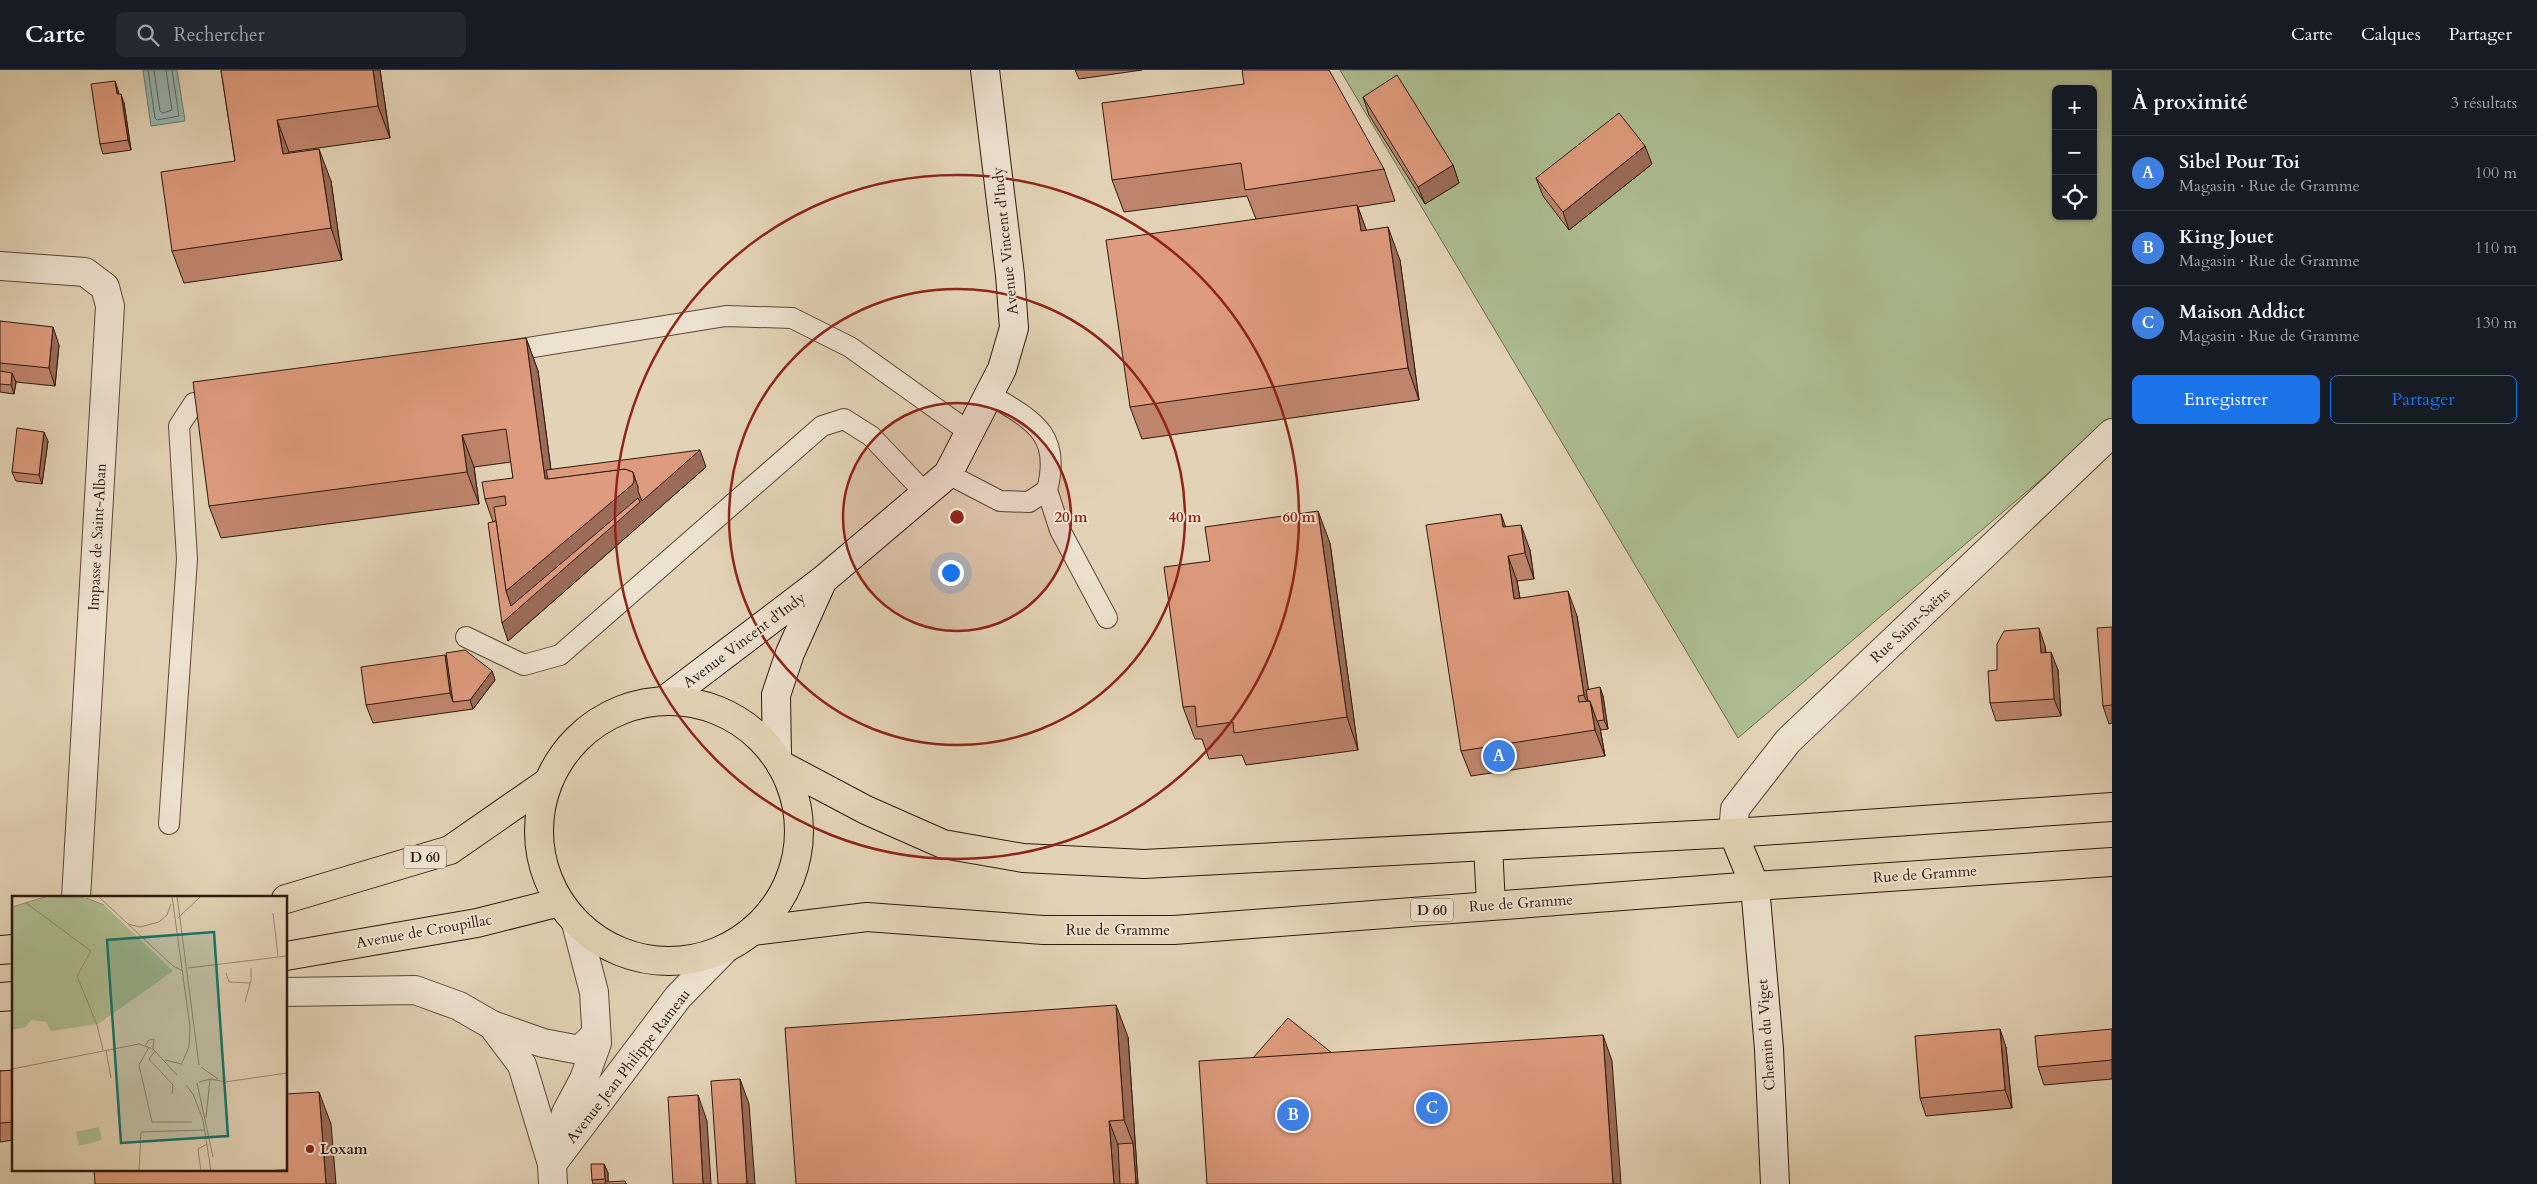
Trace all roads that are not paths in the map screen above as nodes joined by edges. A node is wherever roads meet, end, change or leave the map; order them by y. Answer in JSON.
{"nodes":[{"id":1,"x":985,"y":70,"type":"edge"},
{"id":2,"x":0,"y":266,"type":"edge"},
{"id":3,"x":480,"y":356,"type":"edge"},
{"id":4,"x":989,"y":394,"type":"junction"},
{"id":5,"x":243,"y":395,"type":"edge"},
{"id":6,"x":969,"y":432,"type":"junction"},
{"id":7,"x":2112,"y":433,"type":"edge"},
{"id":8,"x":948,"y":474,"type":"junction"},
{"id":9,"x":1047,"y":490,"type":"junction"},
{"id":10,"x":925,"y":493,"type":"junction"},
{"id":11,"x":823,"y":580,"type":"junction"},
{"id":12,"x":1108,"y":618,"type":"dead end"},
{"id":13,"x":466,"y":637,"type":"dead end"},
{"id":14,"x":666,"y":700,"type":"junction"},
{"id":15,"x":779,"y":761,"type":"junction"},
{"id":16,"x":548,"y":782,"type":"junction"},
{"id":17,"x":2112,"y":807,"type":"edge"},
{"id":18,"x":169,"y":824,"type":"dead end"},
{"id":19,"x":1733,"y":833,"type":"junction"},
{"id":20,"x":1488,"y":846,"type":"junction"},
{"id":21,"x":2112,"y":862,"type":"edge"},
{"id":22,"x":1755,"y":886,"type":"junction"},
{"id":23,"x":76,"y":896,"type":"edge"},
{"id":24,"x":288,"y":898,"type":"edge"},
{"id":25,"x":560,"y":902,"type":"junction"},
{"id":26,"x":1491,"y":906,"type":"junction"},
{"id":27,"x":576,"y":923,"type":"junction"},
{"id":28,"x":752,"y":931,"type":"junction"},
{"id":29,"x":726,"y":949,"type":"junction"},
{"id":30,"x":288,"y":956,"type":"edge"},
{"id":31,"x":288,"y":992,"type":"edge"},
{"id":32,"x":492,"y":1025,"type":"junction"},
{"id":33,"x":596,"y":1034,"type":"junction"},
{"id":34,"x":553,"y":1174,"type":"edge"},
{"id":35,"x":1775,"y":1184,"type":"edge"}],
"edges":[{"from":1,"to":4,"type":"street","name":"Avenue Vincent d'Indy"},
{"from":2,"to":23,"type":"street","name":"Impasse de Saint-Alban"},
{"from":3,"to":6,"type":"lane"},
{"from":4,"to":6,"type":"street","name":"Avenue Vincent d'Indy"},
{"from":4,"to":9,"type":"lane"},
{"from":5,"to":18,"type":"lane"},
{"from":6,"to":8,"type":"street","name":"Avenue Vincent d'Indy"},
{"from":7,"to":19,"type":"street","name":"Rue Saint-Saëns"},
{"from":8,"to":9,"type":"lane"},
{"from":8,"to":10,"type":"street","name":"Avenue Vincent d'Indy"},
{"from":9,"to":12,"type":"lane"},
{"from":10,"to":11,"type":"street","name":"Avenue Vincent d'Indy"},
{"from":10,"to":13,"type":"lane"},
{"from":11,"to":14,"type":"street","name":"Avenue Vincent d'Indy"},
{"from":11,"to":15,"type":"street","name":"Avenue Vincent d'Indy"},
{"from":14,"to":15,"type":"main road"},
{"from":14,"to":16,"type":"main road"},
{"from":15,"to":20,"type":"main road"},
{"from":15,"to":28,"type":"main road"},
{"from":16,"to":24,"type":"main road","number":"D 60"},
{"from":16,"to":25,"type":"main road"},
{"from":17,"to":19,"type":"main road"},
{"from":19,"to":20,"type":"main road"},
{"from":19,"to":22,"type":"main road"},
{"from":20,"to":26,"type":"main road"},
{"from":21,"to":22,"type":"main road","name":"Rue de Gramme","number":"D 60"},
{"from":22,"to":26,"type":"main road","name":"Rue de Gramme","number":"D 60"},
{"from":22,"to":35,"type":"street","name":"Chemin du Viget"},
{"from":25,"to":27,"type":"main road"},
{"from":25,"to":30,"type":"main road","name":"Avenue de Croupillac"},
{"from":26,"to":28,"type":"main road","name":"Rue de Gramme","number":"D 60"},
{"from":27,"to":29,"type":"main road"},
{"from":27,"to":33,"type":"street","name":"Avenue Jean Philippe Rameau"},
{"from":28,"to":29,"type":"main road"},
{"from":29,"to":34,"type":"street","name":"Avenue Jean Philippe Rameau"},
{"from":31,"to":32,"type":"street"},
{"from":32,"to":33,"type":"street"},
{"from":32,"to":34,"type":"street"},
{"from":33,"to":34,"type":"street","name":"Avenue Jean Philippe Rameau"}]}
